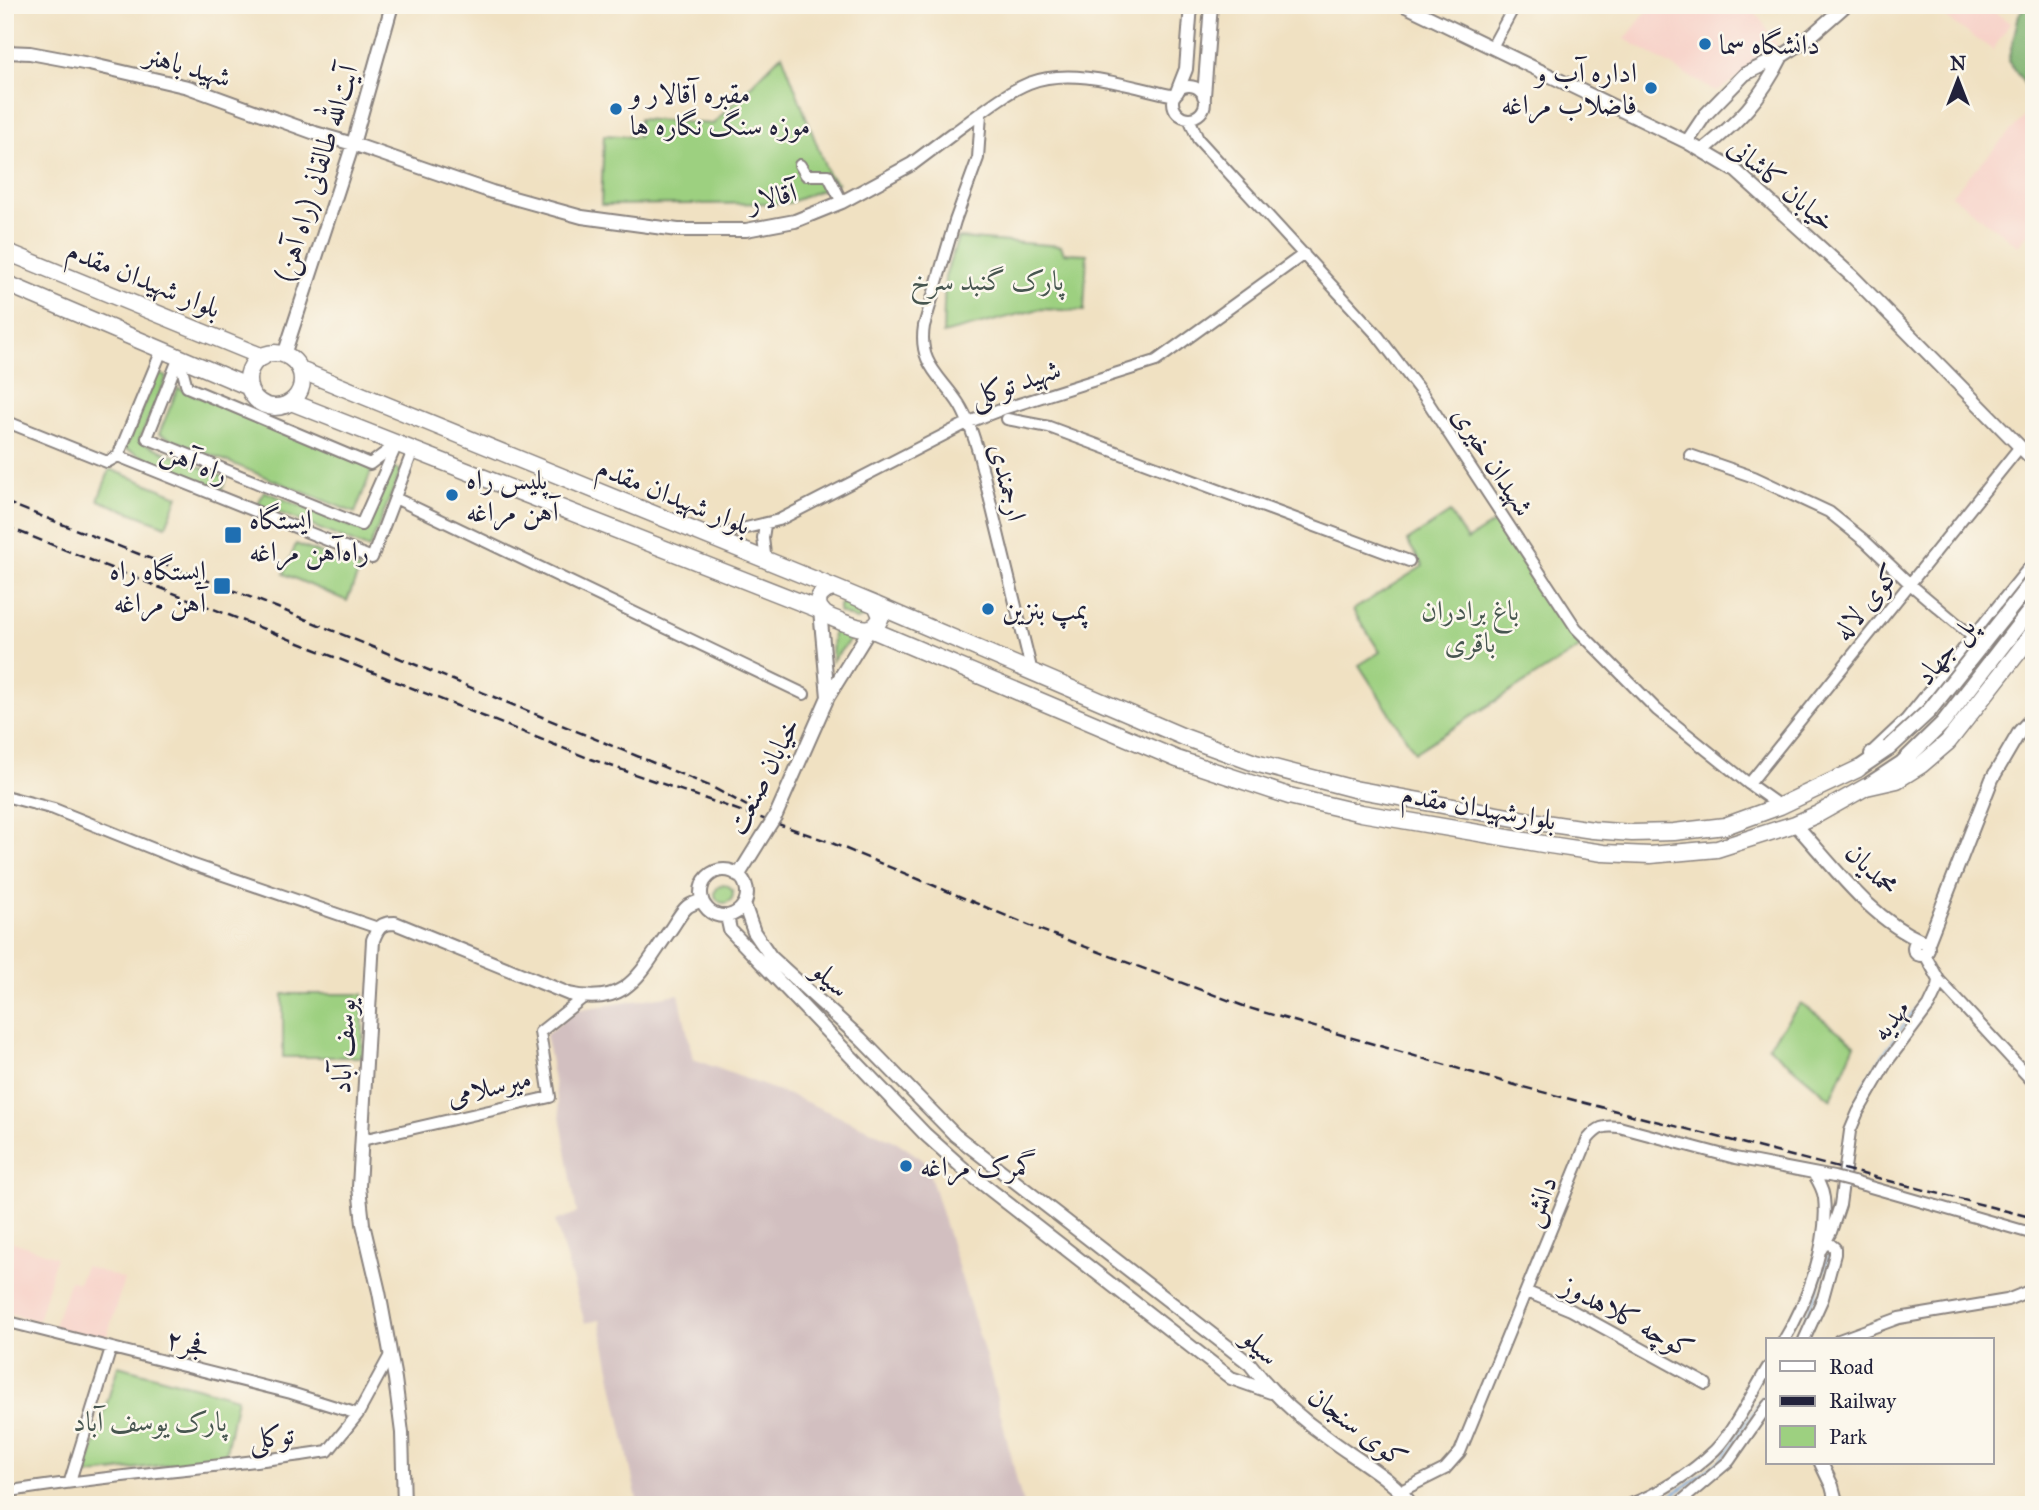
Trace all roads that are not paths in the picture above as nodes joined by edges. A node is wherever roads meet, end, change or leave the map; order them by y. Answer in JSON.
{"nodes":[{"id":1,"x":392,"y":5,"type":"edge"},
{"id":2,"x":1191,"y":5,"type":"edge"},
{"id":3,"x":1211,"y":5,"type":"edge"},
{"id":4,"x":1404,"y":5,"type":"edge"},
{"id":5,"x":1515,"y":5,"type":"edge"},
{"id":6,"x":1846,"y":5,"type":"edge"},
{"id":7,"x":1492,"y":47,"type":"junction"},
{"id":8,"x":5,"y":52,"type":"edge"},
{"id":9,"x":1782,"y":56,"type":"junction"},
{"id":10,"x":1176,"y":94,"type":"junction"},
{"id":11,"x":1204,"y":96,"type":"junction"},
{"id":12,"x":981,"y":114,"type":"junction"},
{"id":13,"x":1189,"y":118,"type":"junction"},
{"id":14,"x":952,"y":134,"type":"joint"},
{"id":15,"x":1687,"y":142,"type":"junction"},
{"id":16,"x":353,"y":144,"type":"junction"},
{"id":17,"x":1702,"y":151,"type":"junction"},
{"id":18,"x":800,"y":165,"type":"dead end"},
{"id":19,"x":842,"y":202,"type":"junction"},
{"id":20,"x":5,"y":251,"type":"edge"},
{"id":21,"x":1304,"y":254,"type":"junction"},
{"id":22,"x":5,"y":283,"type":"edge"},
{"id":23,"x":162,"y":350,"type":"junction"},
{"id":24,"x":284,"y":355,"type":"junction"},
{"id":25,"x":179,"y":357,"type":"junction"},
{"id":26,"x":263,"y":357,"type":"junction"},
{"id":27,"x":300,"y":370,"type":"junction"},
{"id":28,"x":249,"y":387,"type":"junction"},
{"id":29,"x":291,"y":402,"type":"junction"},
{"id":30,"x":1007,"y":419,"type":"dead end"},
{"id":31,"x":5,"y":421,"type":"edge"},
{"id":32,"x":969,"y":422,"type":"junction"},
{"id":33,"x":397,"y":444,"type":"junction"},
{"id":34,"x":2019,"y":447,"type":"junction"},
{"id":35,"x":413,"y":450,"type":"junction"},
{"id":36,"x":1690,"y":454,"type":"dead end"},
{"id":37,"x":118,"y":456,"type":"junction"},
{"id":38,"x":2034,"y":461,"type":"edge"},
{"id":39,"x":395,"y":498,"type":"junction"},
{"id":40,"x":765,"y":525,"type":"junction"},
{"id":41,"x":708,"y":538,"type":"junction"},
{"id":42,"x":1409,"y":561,"type":"dead end"},
{"id":43,"x":766,"y":562,"type":"junction"},
{"id":44,"x":2034,"y":563,"type":"edge"},
{"id":45,"x":1910,"y":584,"type":"junction"},
{"id":46,"x":2026,"y":587,"type":"edge"},
{"id":47,"x":835,"y":588,"type":"junction"},
{"id":48,"x":876,"y":605,"type":"junction"},
{"id":49,"x":2034,"y":606,"type":"edge"},
{"id":50,"x":820,"y":610,"type":"junction"},
{"id":51,"x":870,"y":629,"type":"junction"},
{"id":52,"x":2034,"y":632,"type":"edge"},
{"id":53,"x":1974,"y":638,"type":"junction"},
{"id":54,"x":1027,"y":669,"type":"junction"},
{"id":55,"x":804,"y":694,"type":"dead end"},
{"id":56,"x":828,"y":697,"type":"junction"},
{"id":57,"x":2034,"y":716,"type":"edge"},
{"id":58,"x":1858,"y":769,"type":"junction"},
{"id":59,"x":1749,"y":784,"type":"junction"},
{"id":60,"x":1866,"y":787,"type":"junction"},
{"id":61,"x":5,"y":796,"type":"edge"},
{"id":62,"x":1780,"y":806,"type":"junction"},
{"id":63,"x":1794,"y":824,"type":"junction"},
{"id":64,"x":738,"y":876,"type":"junction"},
{"id":65,"x":702,"y":900,"type":"junction"},
{"id":66,"x":744,"y":904,"type":"junction"},
{"id":67,"x":727,"y":916,"type":"junction"},
{"id":68,"x":378,"y":928,"type":"junction"},
{"id":69,"x":1922,"y":947,"type":"junction"},
{"id":70,"x":1939,"y":980,"type":"junction"},
{"id":71,"x":795,"y":989,"type":"junction"},
{"id":72,"x":584,"y":998,"type":"junction"},
{"id":73,"x":2034,"y":1083,"type":"edge"},
{"id":74,"x":943,"y":1123,"type":"junction"},
{"id":75,"x":925,"y":1135,"type":"junction"},
{"id":76,"x":362,"y":1140,"type":"junction"},
{"id":77,"x":1813,"y":1173,"type":"junction"},
{"id":78,"x":2034,"y":1234,"type":"edge"},
{"id":79,"x":1822,"y":1247,"type":"junction"},
{"id":80,"x":2034,"y":1289,"type":"edge"},
{"id":81,"x":1527,"y":1292,"type":"junction"},
{"id":82,"x":5,"y":1321,"type":"edge"},
{"id":83,"x":1785,"y":1338,"type":"edge"},
{"id":84,"x":1805,"y":1338,"type":"edge"},
{"id":85,"x":1844,"y":1338,"type":"edge"},
{"id":86,"x":111,"y":1348,"type":"junction"},
{"id":87,"x":389,"y":1357,"type":"junction"},
{"id":88,"x":1766,"y":1370,"type":"edge"},
{"id":89,"x":1706,"y":1384,"type":"dead end"},
{"id":90,"x":1753,"y":1391,"type":"junction"},
{"id":91,"x":1272,"y":1392,"type":"junction"},
{"id":92,"x":1766,"y":1401,"type":"edge"},
{"id":93,"x":1766,"y":1406,"type":"edge"},
{"id":94,"x":358,"y":1413,"type":"junction"},
{"id":95,"x":1821,"y":1464,"type":"edge"},
{"id":96,"x":70,"y":1481,"type":"junction"},
{"id":97,"x":1401,"y":1491,"type":"junction"},
{"id":98,"x":5,"y":1492,"type":"edge"},
{"id":99,"x":404,"y":1505,"type":"edge"},
{"id":100,"x":1411,"y":1505,"type":"edge"},
{"id":101,"x":1628,"y":1505,"type":"edge"},
{"id":102,"x":1677,"y":1505,"type":"edge"},
{"id":103,"x":1837,"y":1505,"type":"edge"}],
"edges":[{"from":1,"to":16,"type":"street","name":"(راه آهن) آیت‌الله طالقانی"},
{"from":2,"to":10,"type":"street"},
{"from":3,"to":11,"type":"street"},
{"from":4,"to":7,"type":"street","name":"خیابان کاشانی"},
{"from":5,"to":7,"type":"street"},
{"from":6,"to":9,"type":"street"},
{"from":7,"to":15,"type":"street","name":"خیابان کاشانی"},
{"from":8,"to":16,"type":"street","name":"شهید باهنر"},
{"from":9,"to":15,"type":"street"},
{"from":9,"to":17,"type":"street"},
{"from":10,"to":11,"type":"street"},
{"from":10,"to":12,"type":"street","name":"آقالار"},
{"from":10,"to":13,"type":"street"},
{"from":11,"to":13,"type":"street"},
{"from":12,"to":14,"type":"street","name":"آقالار"},
{"from":12,"to":32,"type":"street","name":"ارجمندی"},
{"from":13,"to":21,"type":"street","name":"شهیدان خیری"},
{"from":14,"to":19,"type":"street","name":"آقالار"},
{"from":15,"to":17,"type":"street","name":"خیابان کاشانی"},
{"from":16,"to":19,"type":"street","name":"آقالار"},
{"from":16,"to":24,"type":"street","name":"(راه آهن) آیت‌الله طالقانی"},
{"from":17,"to":34,"type":"street","name":"خیابان کاشانی"},
{"from":18,"to":19,"type":"street"},
{"from":20,"to":26,"type":"main road","name":"بلوار شهیدان مقدم"},
{"from":21,"to":32,"type":"street","name":"شهید توکلی"},
{"from":21,"to":59,"type":"street","name":"شهیدان خیری"},
{"from":22,"to":23,"type":"main road","name":"بلوار شهیدان مقدم"},
{"from":23,"to":25,"type":"main road","name":"بلوار شهیدان مقدم"},
{"from":23,"to":37,"type":"street","name":"راه آهن"},
{"from":24,"to":26,"type":"main road"},
{"from":24,"to":27,"type":"main road"},
{"from":25,"to":28,"type":"main road","name":"بلوار شهیدان مقدم"},
{"from":25,"to":33,"type":"street"},
{"from":25,"to":33,"type":"street","name":"راه آهن"},
{"from":26,"to":28,"type":"main road"},
{"from":27,"to":29,"type":"main road"},
{"from":27,"to":41,"type":"main road","name":"بلوار شهیدان مقدم"},
{"from":28,"to":29,"type":"main road"},
{"from":29,"to":33,"type":"main road","name":"بلوار شهیدان مقدم"},
{"from":30,"to":42,"type":"street"},
{"from":31,"to":37,"type":"street"},
{"from":32,"to":40,"type":"street","name":"شهید توکلی"},
{"from":32,"to":54,"type":"street","name":"ارجمندی"},
{"from":33,"to":35,"type":"main road","name":"بلوار شهیدان مقدم"},
{"from":34,"to":38,"type":"street","name":"خیابان کاشانی"},
{"from":34,"to":45,"type":"street","name":"کوی لاله"},
{"from":35,"to":39,"type":"street","name":"راه آهن"},
{"from":35,"to":50,"type":"main road","name":"بلوار شهیدان مقدم"},
{"from":36,"to":45,"type":"street"},
{"from":37,"to":39,"type":"street","name":"راه آهن"},
{"from":39,"to":55,"type":"street"},
{"from":40,"to":41,"type":"street","name":"شهید توکلی"},
{"from":40,"to":43,"type":"street"},
{"from":41,"to":43,"type":"main road","name":"بلوار شهیدان مقدم"},
{"from":43,"to":47,"type":"main road","name":"بلوار شهیدان مقدم"},
{"from":44,"to":46,"type":"street"},
{"from":45,"to":53,"type":"street"},
{"from":45,"to":59,"type":"street","name":"کوی لاله"},
{"from":46,"to":53,"type":"street"},
{"from":46,"to":58,"type":"main road","name":"پل جهاد","bridge":true},
{"from":47,"to":48,"type":"main road","name":"بلوار شهیدان مقدم"},
{"from":47,"to":50,"type":"main road"},
{"from":48,"to":51,"type":"main road"},
{"from":48,"to":54,"type":"main road","name":"بلوارشهیدان مقدم"},
{"from":49,"to":60,"type":"main road","name":"پل جهاد"},
{"from":50,"to":51,"type":"main road","name":"بلوار شهیدان مقدم"},
{"from":50,"to":56,"type":"street","name":"خیابان صنعت"},
{"from":51,"to":56,"type":"street","name":"خیابان صنعت"},
{"from":51,"to":63,"type":"main road","name":"بلوارشهیدان مقدم"},
{"from":52,"to":60,"type":"main road","name":"بلوارشهیدان مقدم"},
{"from":53,"to":58,"type":"street"},
{"from":54,"to":62,"type":"main road","name":"بلوارشهیدان مقدم"},
{"from":56,"to":64,"type":"street","name":"خیابان صنعت","bridge":true},
{"from":57,"to":69,"type":"street"},
{"from":58,"to":62,"type":"main road","name":"بلوارشهیدان مقدم"},
{"from":59,"to":62,"type":"street","name":"شهیدان خیری"},
{"from":60,"to":63,"type":"main road","name":"بلوارشهیدان مقدم"},
{"from":61,"to":68,"type":"street"},
{"from":63,"to":69,"type":"street","name":"محمدیان"},
{"from":64,"to":65,"type":"street"},
{"from":64,"to":66,"type":"street"},
{"from":65,"to":67,"type":"street"},
{"from":65,"to":72,"type":"street"},
{"from":66,"to":67,"type":"street"},
{"from":66,"to":71,"type":"street","name":"سیلو"},
{"from":67,"to":71,"type":"street","name":"سیلو"},
{"from":68,"to":72,"type":"street"},
{"from":68,"to":76,"type":"street","name":"یوسف آباد"},
{"from":69,"to":70,"type":"street","name":"مهدیه"},
{"from":70,"to":73,"type":"street"},
{"from":70,"to":79,"type":"street","name":"مهدیه"},
{"from":71,"to":74,"type":"street","name":"سیلو"},
{"from":71,"to":75,"type":"street","name":"سیلو"},
{"from":72,"to":76,"type":"street","name":"میرسلامی"},
{"from":74,"to":75,"type":"street"},
{"from":74,"to":91,"type":"street","name":"سیلو"},
{"from":75,"to":91,"type":"street","name":"سیلو"},
{"from":76,"to":87,"type":"street","name":"یوسف آباد"},
{"from":77,"to":78,"type":"street","name":"دانش","bridge":true},
{"from":77,"to":79,"type":"street"},
{"from":77,"to":81,"type":"street","name":"دانش"},
{"from":79,"to":83,"type":"street"},
{"from":79,"to":84,"type":"street"},
{"from":80,"to":85,"type":"street"},
{"from":81,"to":89,"type":"street","name":"کوچه کلاهدوز"},
{"from":81,"to":97,"type":"street","name":"دانش"},
{"from":82,"to":86,"type":"street","name":"فجر۲"},
{"from":86,"to":94,"type":"street","name":"فجر۲"},
{"from":86,"to":96,"type":"street"},
{"from":87,"to":94,"type":"street","name":"توکلی"},
{"from":87,"to":99,"type":"street","name":"یوسف آباد"},
{"from":88,"to":90,"type":"street"},
{"from":90,"to":92,"type":"street"},
{"from":90,"to":101,"type":"street"},
{"from":91,"to":97,"type":"street","name":"کوی سنجان"},
{"from":93,"to":102,"type":"street"},
{"from":94,"to":96,"type":"street","name":"توکلی"},
{"from":95,"to":103,"type":"street"},
{"from":96,"to":98,"type":"street","name":"توکلی"},
{"from":97,"to":100,"type":"street","name":"کوی سنجان"}]}
